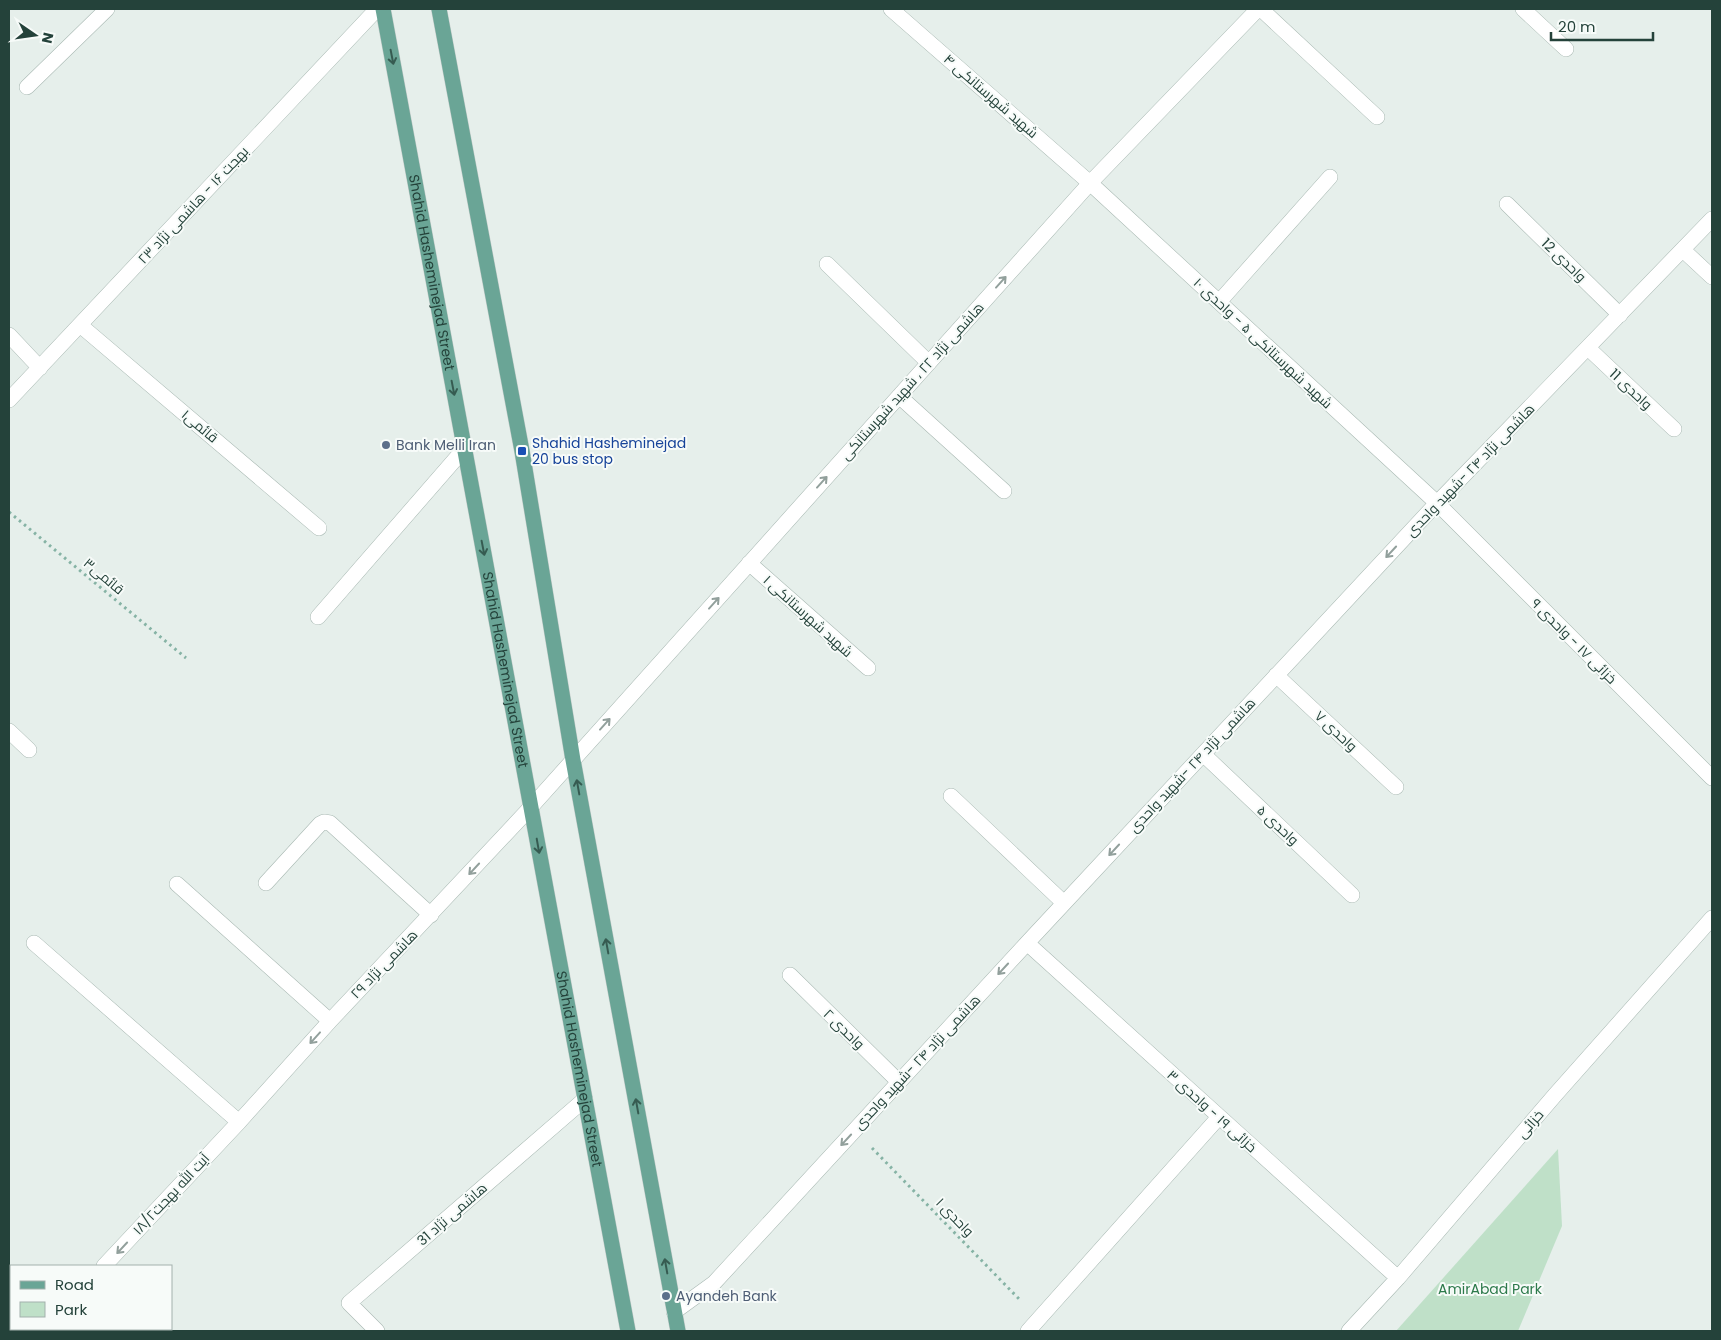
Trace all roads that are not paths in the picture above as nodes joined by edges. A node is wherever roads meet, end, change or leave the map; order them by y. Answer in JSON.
{"nodes":[{"id":1,"x":107,"y":9,"type":"edge"},
{"id":2,"x":377,"y":9,"type":"edge"},
{"id":3,"x":383,"y":9,"type":"edge"},
{"id":4,"x":439,"y":9,"type":"edge"},
{"id":5,"x":891,"y":9,"type":"edge"},
{"id":6,"x":1259,"y":9,"type":"edge"},
{"id":7,"x":1523,"y":9,"type":"edge"},
{"id":8,"x":1566,"y":49,"type":"dead end"},
{"id":9,"x":27,"y":87,"type":"dead end"},
{"id":10,"x":1377,"y":117,"type":"dead end"},
{"id":11,"x":1330,"y":177,"type":"dead end"},
{"id":12,"x":1090,"y":183,"type":"junction"},
{"id":13,"x":1507,"y":204,"type":"dead end"},
{"id":14,"x":1712,"y":219,"type":"edge"},
{"id":15,"x":1683,"y":250,"type":"junction"},
{"id":16,"x":826,"y":264,"type":"dead end"},
{"id":17,"x":1712,"y":277,"type":"edge"},
{"id":18,"x":1219,"y":302,"type":"junction"},
{"id":19,"x":1620,"y":315,"type":"junction"},
{"id":20,"x":80,"y":325,"type":"junction"},
{"id":21,"x":9,"y":335,"type":"edge"},
{"id":22,"x":1588,"y":348,"type":"junction"},
{"id":23,"x":929,"y":363,"type":"junction"},
{"id":24,"x":40,"y":368,"type":"junction"},
{"id":25,"x":900,"y":396,"type":"junction"},
{"id":26,"x":9,"y":400,"type":"edge"},
{"id":27,"x":1674,"y":429,"type":"dead end"},
{"id":28,"x":465,"y":448,"type":"junction"},
{"id":29,"x":1004,"y":491,"type":"dead end"},
{"id":30,"x":1436,"y":503,"type":"junction"},
{"id":31,"x":319,"y":528,"type":"dead end"},
{"id":32,"x":749,"y":563,"type":"junction"},
{"id":33,"x":318,"y":617,"type":"dead end"},
{"id":34,"x":868,"y":668,"type":"dead end"},
{"id":35,"x":1276,"y":675,"type":"junction"},
{"id":36,"x":9,"y":731,"type":"edge"},
{"id":37,"x":29,"y":750,"type":"dead end"},
{"id":38,"x":1203,"y":754,"type":"junction"},
{"id":39,"x":573,"y":760,"type":"junction"},
{"id":40,"x":1712,"y":778,"type":"edge"},
{"id":41,"x":1396,"y":787,"type":"dead end"},
{"id":42,"x":952,"y":796,"type":"dead end"},
{"id":43,"x":531,"y":807,"type":"junction"},
{"id":44,"x":266,"y":883,"type":"dead end"},
{"id":45,"x":177,"y":884,"type":"dead end"},
{"id":46,"x":1352,"y":895,"type":"dead end"},
{"id":47,"x":1064,"y":903,"type":"junction"},
{"id":48,"x":431,"y":915,"type":"junction"},
{"id":49,"x":1712,"y":918,"type":"edge"},
{"id":50,"x":1027,"y":943,"type":"junction"},
{"id":51,"x":34,"y":944,"type":"dead end"},
{"id":52,"x":790,"y":975,"type":"dead end"},
{"id":53,"x":330,"y":1021,"type":"junction"},
{"id":54,"x":899,"y":1082,"type":"junction"},
{"id":55,"x":585,"y":1099,"type":"junction"},
{"id":56,"x":1219,"y":1117,"type":"junction"},
{"id":57,"x":238,"y":1122,"type":"junction"},
{"id":58,"x":105,"y":1265,"type":"edge"},
{"id":59,"x":1398,"y":1278,"type":"junction"},
{"id":60,"x":674,"y":1312,"type":"junction"},
{"id":61,"x":377,"y":1331,"type":"edge"},
{"id":62,"x":628,"y":1331,"type":"edge"},
{"id":63,"x":678,"y":1331,"type":"edge"},
{"id":64,"x":1028,"y":1331,"type":"edge"},
{"id":65,"x":1349,"y":1331,"type":"edge"}],
"edges":[{"from":1,"to":9,"type":"street"},
{"from":2,"to":20,"type":"street","name":"بهجت ۱۶ - هاشمی نژاد ۲۳"},
{"from":3,"to":28,"type":"main road","name":"Shahid Hasheminejad Street","one_way":true},
{"from":4,"to":39,"type":"main road"},
{"from":5,"to":12,"type":"street","name":"شهید شهرستانکی ۴"},
{"from":6,"to":10,"type":"street"},
{"from":6,"to":12,"type":"street","name":"هاشمی نژاد ۲۲ ، شهید شهرستانکی"},
{"from":7,"to":8,"type":"street"},
{"from":11,"to":18,"type":"street"},
{"from":12,"to":18,"type":"street","name":"شهید شهرستانکی ۵ - واحدی ۱۰"},
{"from":23,"to":12,"type":"street","name":"هاشمی نژاد ۲۲ ، شهید شهرستانکی","one_way":true},
{"from":13,"to":19,"type":"street","name":"واحدی 12"},
{"from":14,"to":15,"type":"street","name":"هاشمی نژاد ۲۴ -شهید واحدی"},
{"from":15,"to":17,"type":"street"},
{"from":15,"to":19,"type":"street","name":"هاشمی نژاد ۲۴ -شهید واحدی"},
{"from":16,"to":23,"type":"street"},
{"from":18,"to":30,"type":"street","name":"شهید شهرستانکی ۵ - واحدی ۱۰"},
{"from":19,"to":22,"type":"street","name":"هاشمی نژاد ۲۴ -شهید واحدی"},
{"from":20,"to":24,"type":"street","name":"بهجت ۱۶ - هاشمی نژاد ۲۳"},
{"from":20,"to":31,"type":"street","name":"قائمی۱"},
{"from":21,"to":24,"type":"street"},
{"from":22,"to":27,"type":"street","name":"واحدی 11"},
{"from":22,"to":30,"type":"street","name":"هاشمی نژاد ۲۴ -شهید واحدی"},
{"from":23,"to":25,"type":"street","name":"هاشمی نژاد ۲۲ ، شهید شهرستانکی"},
{"from":24,"to":26,"type":"street","name":"بهجت ۱۶ - هاشمی نژاد ۲۳"},
{"from":25,"to":29,"type":"street"},
{"from":32,"to":25,"type":"street","name":"هاشمی نژاد ۲۲ ، شهید شهرستانکی","one_way":true},
{"from":28,"to":33,"type":"street"},
{"from":28,"to":43,"type":"main road","name":"Shahid Hasheminejad Street","one_way":true},
{"from":30,"to":35,"type":"street","name":"هاشمی نژاد ۲۴ -شهید واحدی","one_way":true},
{"from":30,"to":40,"type":"street","name":"خزائی ۱۷ - واحدی ۹"},
{"from":32,"to":34,"type":"street","name":"شهید شهرستانکی ۱"},
{"from":39,"to":32,"type":"street","name":"هاشمی نژاد ۲۲ ، شهید شهرستانکی","one_way":true},
{"from":35,"to":38,"type":"street","name":"هاشمی نژاد ۲۴ -شهید واحدی"},
{"from":35,"to":41,"type":"street","name":"واحدی ۷"},
{"from":36,"to":37,"type":"street"},
{"from":38,"to":46,"type":"street","name":"واحدی ۵"},
{"from":38,"to":47,"type":"street","name":"هاشمی نژاد ۲۴ -شهید واحدی","one_way":true},
{"from":39,"to":43,"type":"street","name":"هاشمی نژاد ۲۲ ، شهید شهرستانکی"},
{"from":60,"to":39,"type":"main road","one_way":true},
{"from":42,"to":47,"type":"street"},
{"from":43,"to":48,"type":"street","name":"هاشمی نژاد ۲۹","one_way":true},
{"from":43,"to":55,"type":"main road","name":"Shahid Hasheminejad Street","one_way":true},
{"from":44,"to":48,"type":"street"},
{"from":45,"to":53,"type":"street"},
{"from":47,"to":50,"type":"street","name":"هاشمی نژاد ۲۴ -شهید واحدی"},
{"from":48,"to":53,"type":"street","name":"هاشمی نژاد ۲۹"},
{"from":49,"to":59,"type":"street","name":"خزائی"},
{"from":50,"to":54,"type":"street","name":"هاشمی نژاد ۲۴ -شهید واحدی","one_way":true},
{"from":50,"to":56,"type":"street","name":"خزائی ۱۹ - واحدی ۳"},
{"from":51,"to":57,"type":"street"},
{"from":52,"to":54,"type":"street","name":"واحدی ۲"},
{"from":53,"to":57,"type":"street","name":"هاشمی نژاد ۲۹","one_way":true},
{"from":54,"to":60,"type":"street","name":"هاشمی نژاد ۲۴ -شهید واحدی","one_way":true},
{"from":55,"to":61,"type":"street","name":"هاشمی نژاد 31"},
{"from":55,"to":62,"type":"main road","name":"Shahid Hasheminejad Street"},
{"from":56,"to":59,"type":"street","name":"خزائی ۱۹ - واحدی ۳"},
{"from":56,"to":64,"type":"street"},
{"from":57,"to":58,"type":"street","name":"آیت الله بهجت۱۸/۲","one_way":true},
{"from":59,"to":65,"type":"street","name":"خزائی"},
{"from":60,"to":63,"type":"main road"}]}
